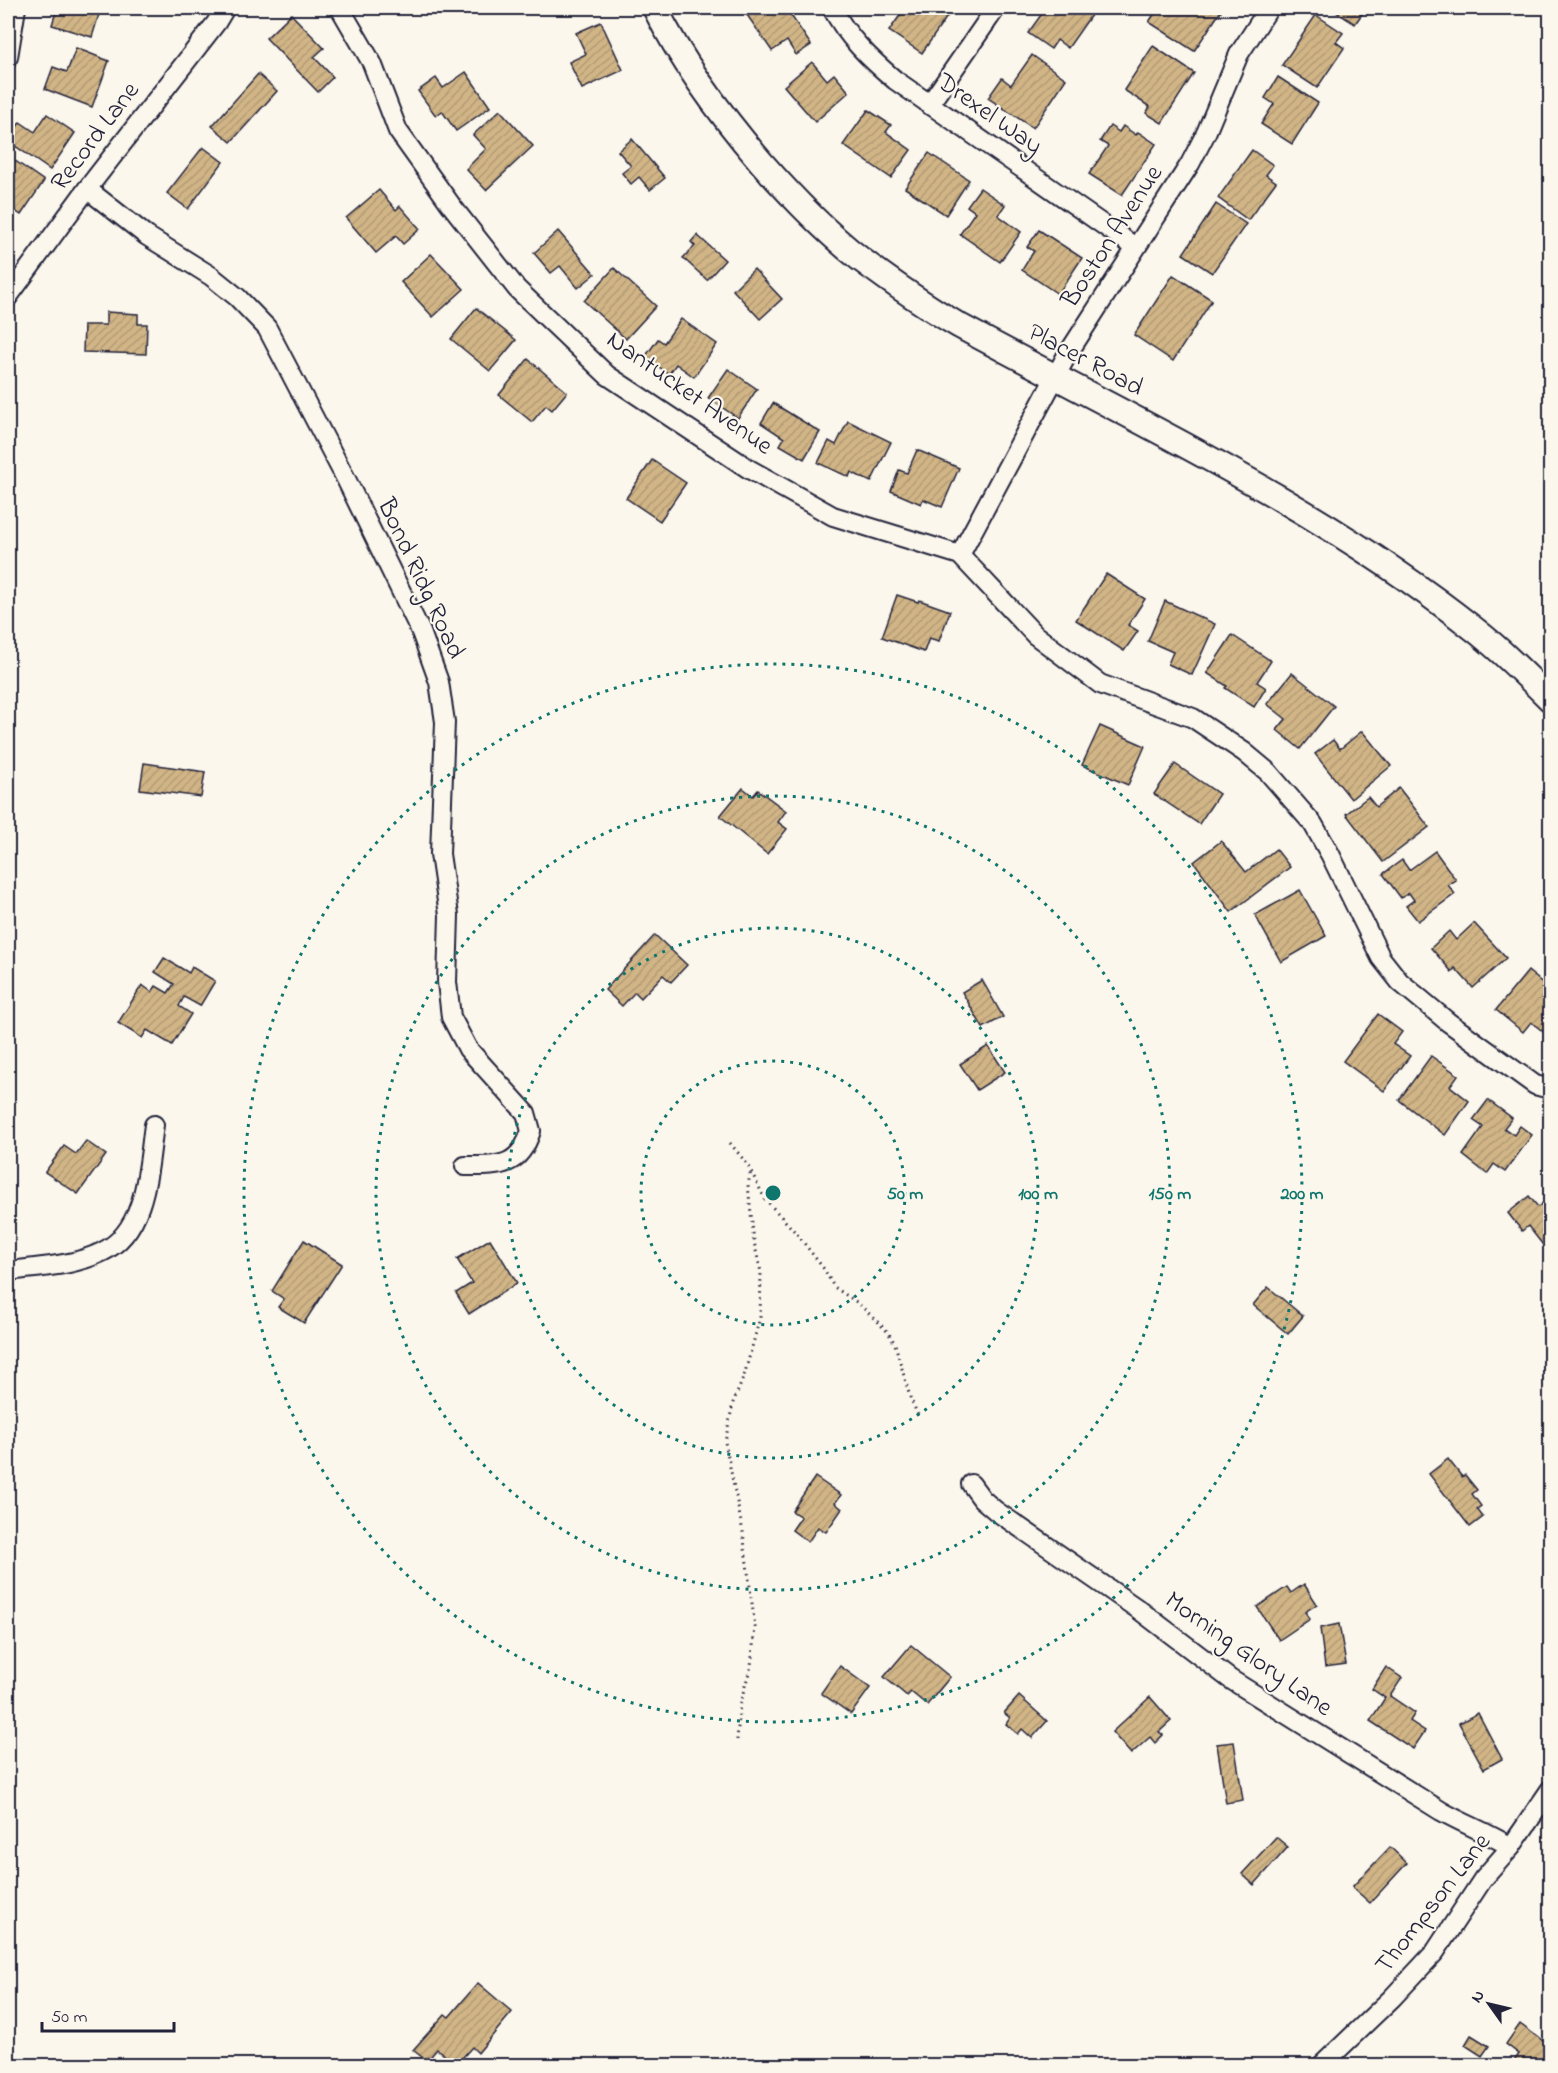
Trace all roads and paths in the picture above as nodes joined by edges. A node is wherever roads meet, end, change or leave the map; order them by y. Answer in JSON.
{"nodes":[{"id":1,"x":16,"y":8,"type":"edge"},
{"id":2,"x":225,"y":8,"type":"edge"},
{"id":3,"x":339,"y":8,"type":"edge"},
{"id":4,"x":655,"y":8,"type":"edge"},
{"id":5,"x":832,"y":8,"type":"edge"},
{"id":6,"x":996,"y":8,"type":"edge"},
{"id":7,"x":1269,"y":8,"type":"edge"},
{"id":8,"x":8,"y":57,"type":"edge"},
{"id":9,"x":929,"y":105,"type":"junction"},
{"id":10,"x":87,"y":189,"type":"junction"},
{"id":11,"x":1135,"y":247,"type":"junction"},
{"id":12,"x":8,"y":297,"type":"edge"},
{"id":13,"x":1055,"y":378,"type":"junction"},
{"id":14,"x":960,"y":555,"type":"junction"},
{"id":15,"x":1551,"y":699,"type":"edge"},
{"id":16,"x":1551,"y":1089,"type":"edge"},
{"id":17,"x":154,"y":1125,"type":"dead end"},
{"id":18,"x":730,"y":1143,"type":"dead end"},
{"id":19,"x":465,"y":1166,"type":"dead end"},
{"id":20,"x":751,"y":1170,"type":"junction"},
{"id":21,"x":8,"y":1271,"type":"edge"},
{"id":22,"x":919,"y":1418,"type":"dead end"},
{"id":23,"x":971,"y":1484,"type":"dead end"},
{"id":24,"x":737,"y":1740,"type":"dead end"},
{"id":25,"x":1551,"y":1790,"type":"edge"},
{"id":26,"x":1511,"y":1847,"type":"junction"},
{"id":27,"x":1321,"y":2066,"type":"edge"}],
"edges":[{"from":1,"to":8,"type":"street"},
{"from":2,"to":10,"type":"street","name":"Record Lane"},
{"from":3,"to":14,"type":"street","name":"Nantucket Avenue"},
{"from":4,"to":13,"type":"main road","name":"Placer Road"},
{"from":5,"to":9,"type":"street","name":"Drexel Way"},
{"from":6,"to":9,"type":"street"},
{"from":7,"to":11,"type":"street","name":"Boston Avenue"},
{"from":9,"to":11,"type":"street","name":"Drexel Way"},
{"from":10,"to":12,"type":"street","name":"Record Lane"},
{"from":10,"to":19,"type":"street","name":"Bond Ridg Road"},
{"from":11,"to":13,"type":"street","name":"Boston Avenue"},
{"from":13,"to":14,"type":"street","name":"Boston Avenue"},
{"from":13,"to":15,"type":"main road","name":"Placer Road"},
{"from":14,"to":16,"type":"street"},
{"from":17,"to":21,"type":"street"},
{"from":18,"to":20,"type":"path"},
{"from":20,"to":22,"type":"path"},
{"from":20,"to":24,"type":"path"},
{"from":23,"to":26,"type":"street","name":"Morning Glory Lane"},
{"from":25,"to":26,"type":"street","name":"Thompson Lane"},
{"from":26,"to":27,"type":"street","name":"Thompson Lane"}]}
